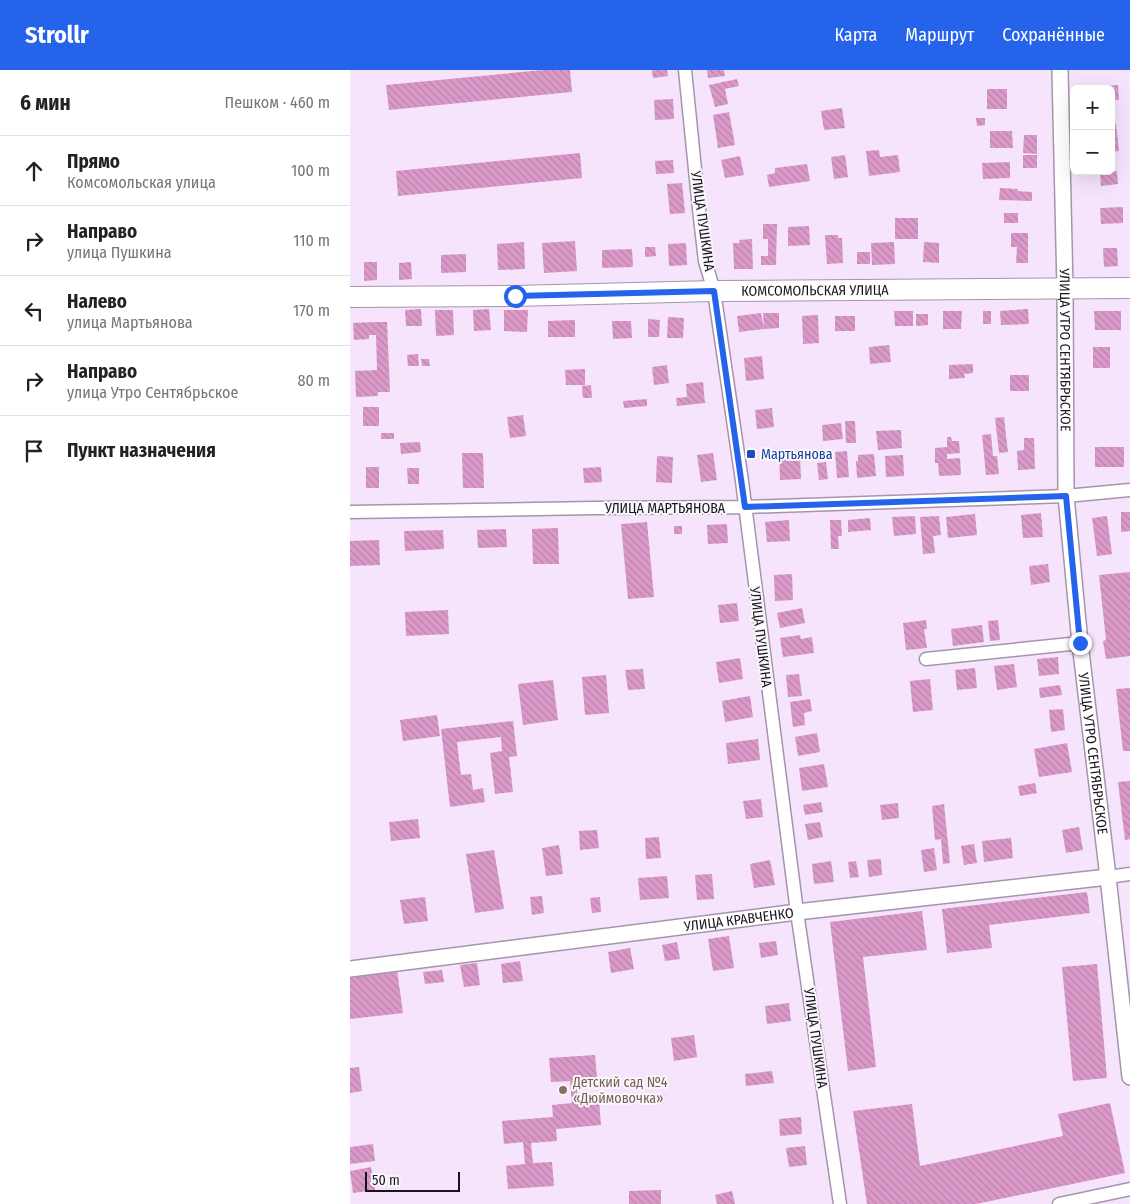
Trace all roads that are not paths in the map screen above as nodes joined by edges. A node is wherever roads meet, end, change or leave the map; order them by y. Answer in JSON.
{"nodes":[{"id":1,"x":685,"y":70,"type":"edge"},
{"id":2,"x":1060,"y":70,"type":"edge"},
{"id":3,"x":1130,"y":288,"type":"edge"},
{"id":4,"x":1065,"y":289,"type":"junction"},
{"id":5,"x":714,"y":291,"type":"junction"},
{"id":6,"x":350,"y":297,"type":"edge"},
{"id":7,"x":1130,"y":490,"type":"edge"},
{"id":8,"x":1066,"y":496,"type":"junction"},
{"id":9,"x":745,"y":507,"type":"junction"},
{"id":10,"x":350,"y":512,"type":"edge"},
{"id":11,"x":1080,"y":643,"type":"junction"},
{"id":12,"x":926,"y":659,"type":"dead end"},
{"id":13,"x":1130,"y":874,"type":"edge"},
{"id":14,"x":1108,"y":877,"type":"junction"},
{"id":15,"x":797,"y":912,"type":"junction"},
{"id":16,"x":350,"y":969,"type":"edge"},
{"id":17,"x":1130,"y":1077,"type":"edge"},
{"id":18,"x":1130,"y":1190,"type":"edge"},
{"id":19,"x":840,"y":1204,"type":"edge"},
{"id":20,"x":1059,"y":1204,"type":"edge"}],
"edges":[{"from":1,"to":5,"type":"street","name":"УЛИЦА ПУШКИНА"},
{"from":2,"to":4,"type":"street","name":"УЛИЦА УТРО СЕНТЯБРЬСКОЕ"},
{"from":3,"to":4,"type":"main road","name":"КОМСОМОЛЬСКАЯ УЛИЦА"},
{"from":4,"to":5,"type":"main road","name":"КОМСОМОЛЬСКАЯ УЛИЦА"},
{"from":4,"to":8,"type":"street","name":"УЛИЦА УТРО СЕНТЯБРЬСКОЕ"},
{"from":5,"to":6,"type":"main road","name":"КОМСОМОЛЬСКАЯ УЛИЦА"},
{"from":5,"to":9,"type":"street","name":"УЛИЦА ПУШКИНА"},
{"from":7,"to":8,"type":"street","name":"УЛИЦА МАРТЬЯНОВА"},
{"from":8,"to":9,"type":"street","name":"УЛИЦА МАРТЬЯНОВА"},
{"from":8,"to":11,"type":"street","name":"УЛИЦА УТРО СЕНТЯБРЬСКОЕ"},
{"from":9,"to":10,"type":"street","name":"УЛИЦА МАРТЬЯНОВА"},
{"from":9,"to":15,"type":"street","name":"УЛИЦА ПУШКИНА"},
{"from":11,"to":12,"type":"street"},
{"from":11,"to":14,"type":"street","name":"УЛИЦА УТРО СЕНТЯБРЬСКОЕ"},
{"from":13,"to":14,"type":"street","name":"УЛИЦА КРАВЧЕНКО"},
{"from":14,"to":15,"type":"street","name":"УЛИЦА КРАВЧЕНКО"},
{"from":14,"to":17,"type":"street","name":"УЛИЦА УТРО СЕНТЯБРЬСКОЕ"},
{"from":15,"to":16,"type":"street","name":"УЛИЦА КРАВЧЕНКО"},
{"from":15,"to":19,"type":"street","name":"УЛИЦА ПУШКИНА"},
{"from":18,"to":20,"type":"street"}]}
